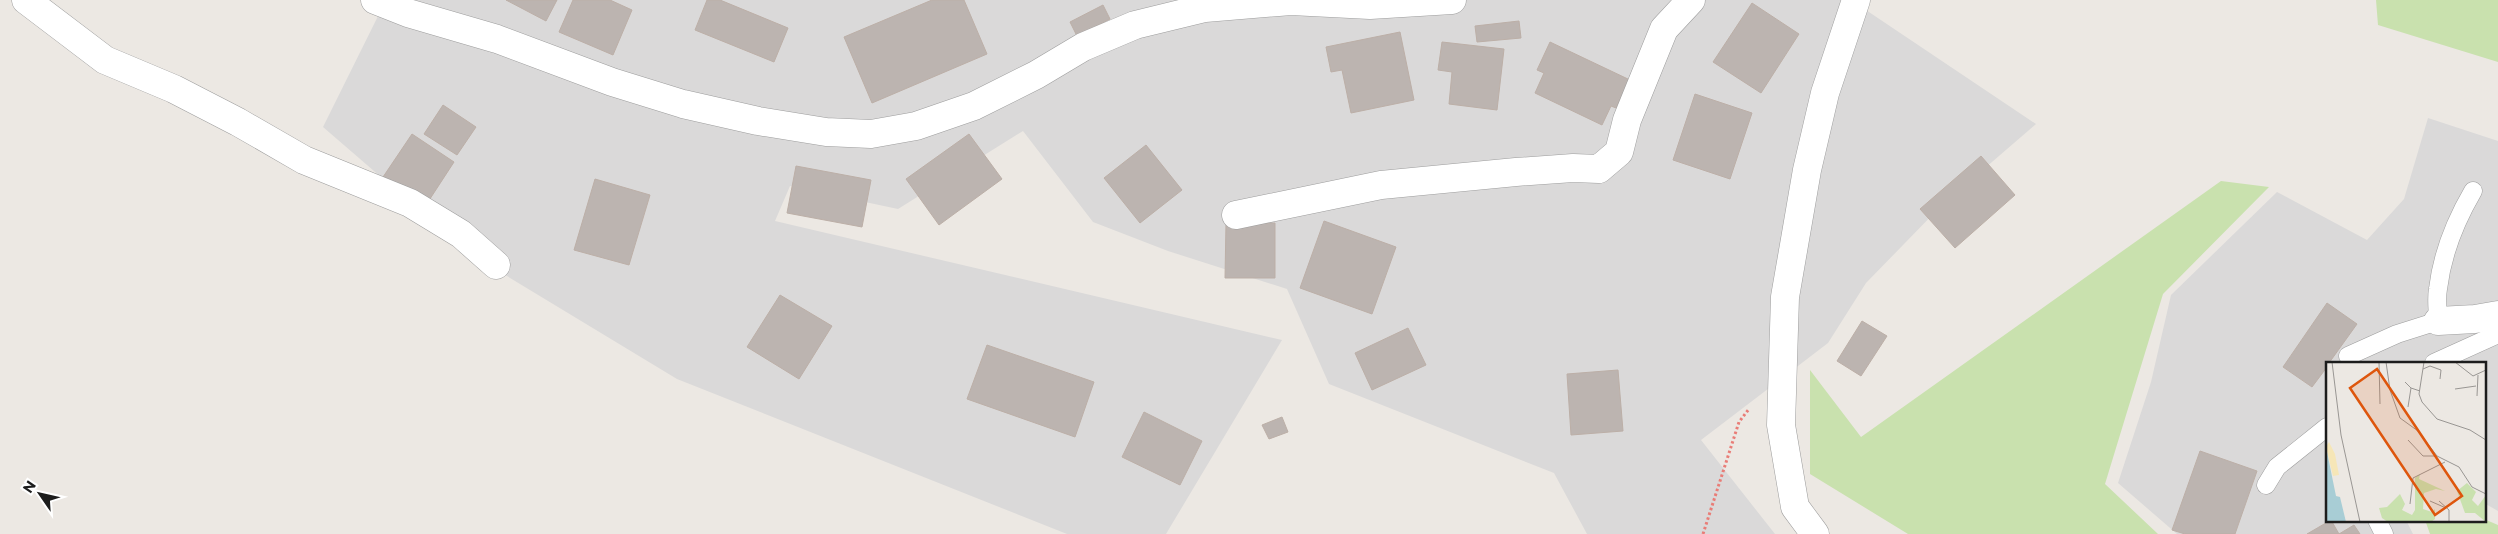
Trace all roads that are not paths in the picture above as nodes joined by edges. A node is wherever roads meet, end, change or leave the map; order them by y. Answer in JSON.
{"nodes":[{"id":1,"x":26,"y":0,"type":"edge"},
{"id":2,"x":375,"y":0,"type":"edge"},
{"id":3,"x":1452,"y":0,"type":"edge"},
{"id":4,"x":1691,"y":0,"type":"edge"},
{"id":5,"x":1856,"y":0,"type":"edge"},
{"id":6,"x":2473,"y":191,"type":"dead end"},
{"id":7,"x":1236,"y":215,"type":"dead end"},
{"id":8,"x":496,"y":265,"type":"dead end"},
{"id":9,"x":2498,"y":315,"type":"edge"},
{"id":10,"x":2438,"y":321,"type":"junction"},
{"id":11,"x":2498,"y":334,"type":"edge"},
{"id":12,"x":2348,"y":356,"type":"dead end"},
{"id":13,"x":2436,"y":362,"type":"edge"},
{"id":14,"x":2326,"y":428,"type":"edge"},
{"id":15,"x":2266,"y":485,"type":"dead end"},
{"id":16,"x":2379,"y":522,"type":"edge"},
{"id":17,"x":1815,"y":534,"type":"edge"},
{"id":18,"x":2384,"y":534,"type":"edge"}],
"edges":[{"from":1,"to":8,"type":"street"},
{"from":2,"to":3,"type":"street"},
{"from":4,"to":7,"type":"street"},
{"from":5,"to":17,"type":"street"},
{"from":6,"to":10,"type":"lane"},
{"from":9,"to":10,"type":"street"},
{"from":10,"to":12,"type":"lane"},
{"from":11,"to":13,"type":"lane"},
{"from":14,"to":15,"type":"lane"},
{"from":16,"to":18,"type":"lane"}]}
